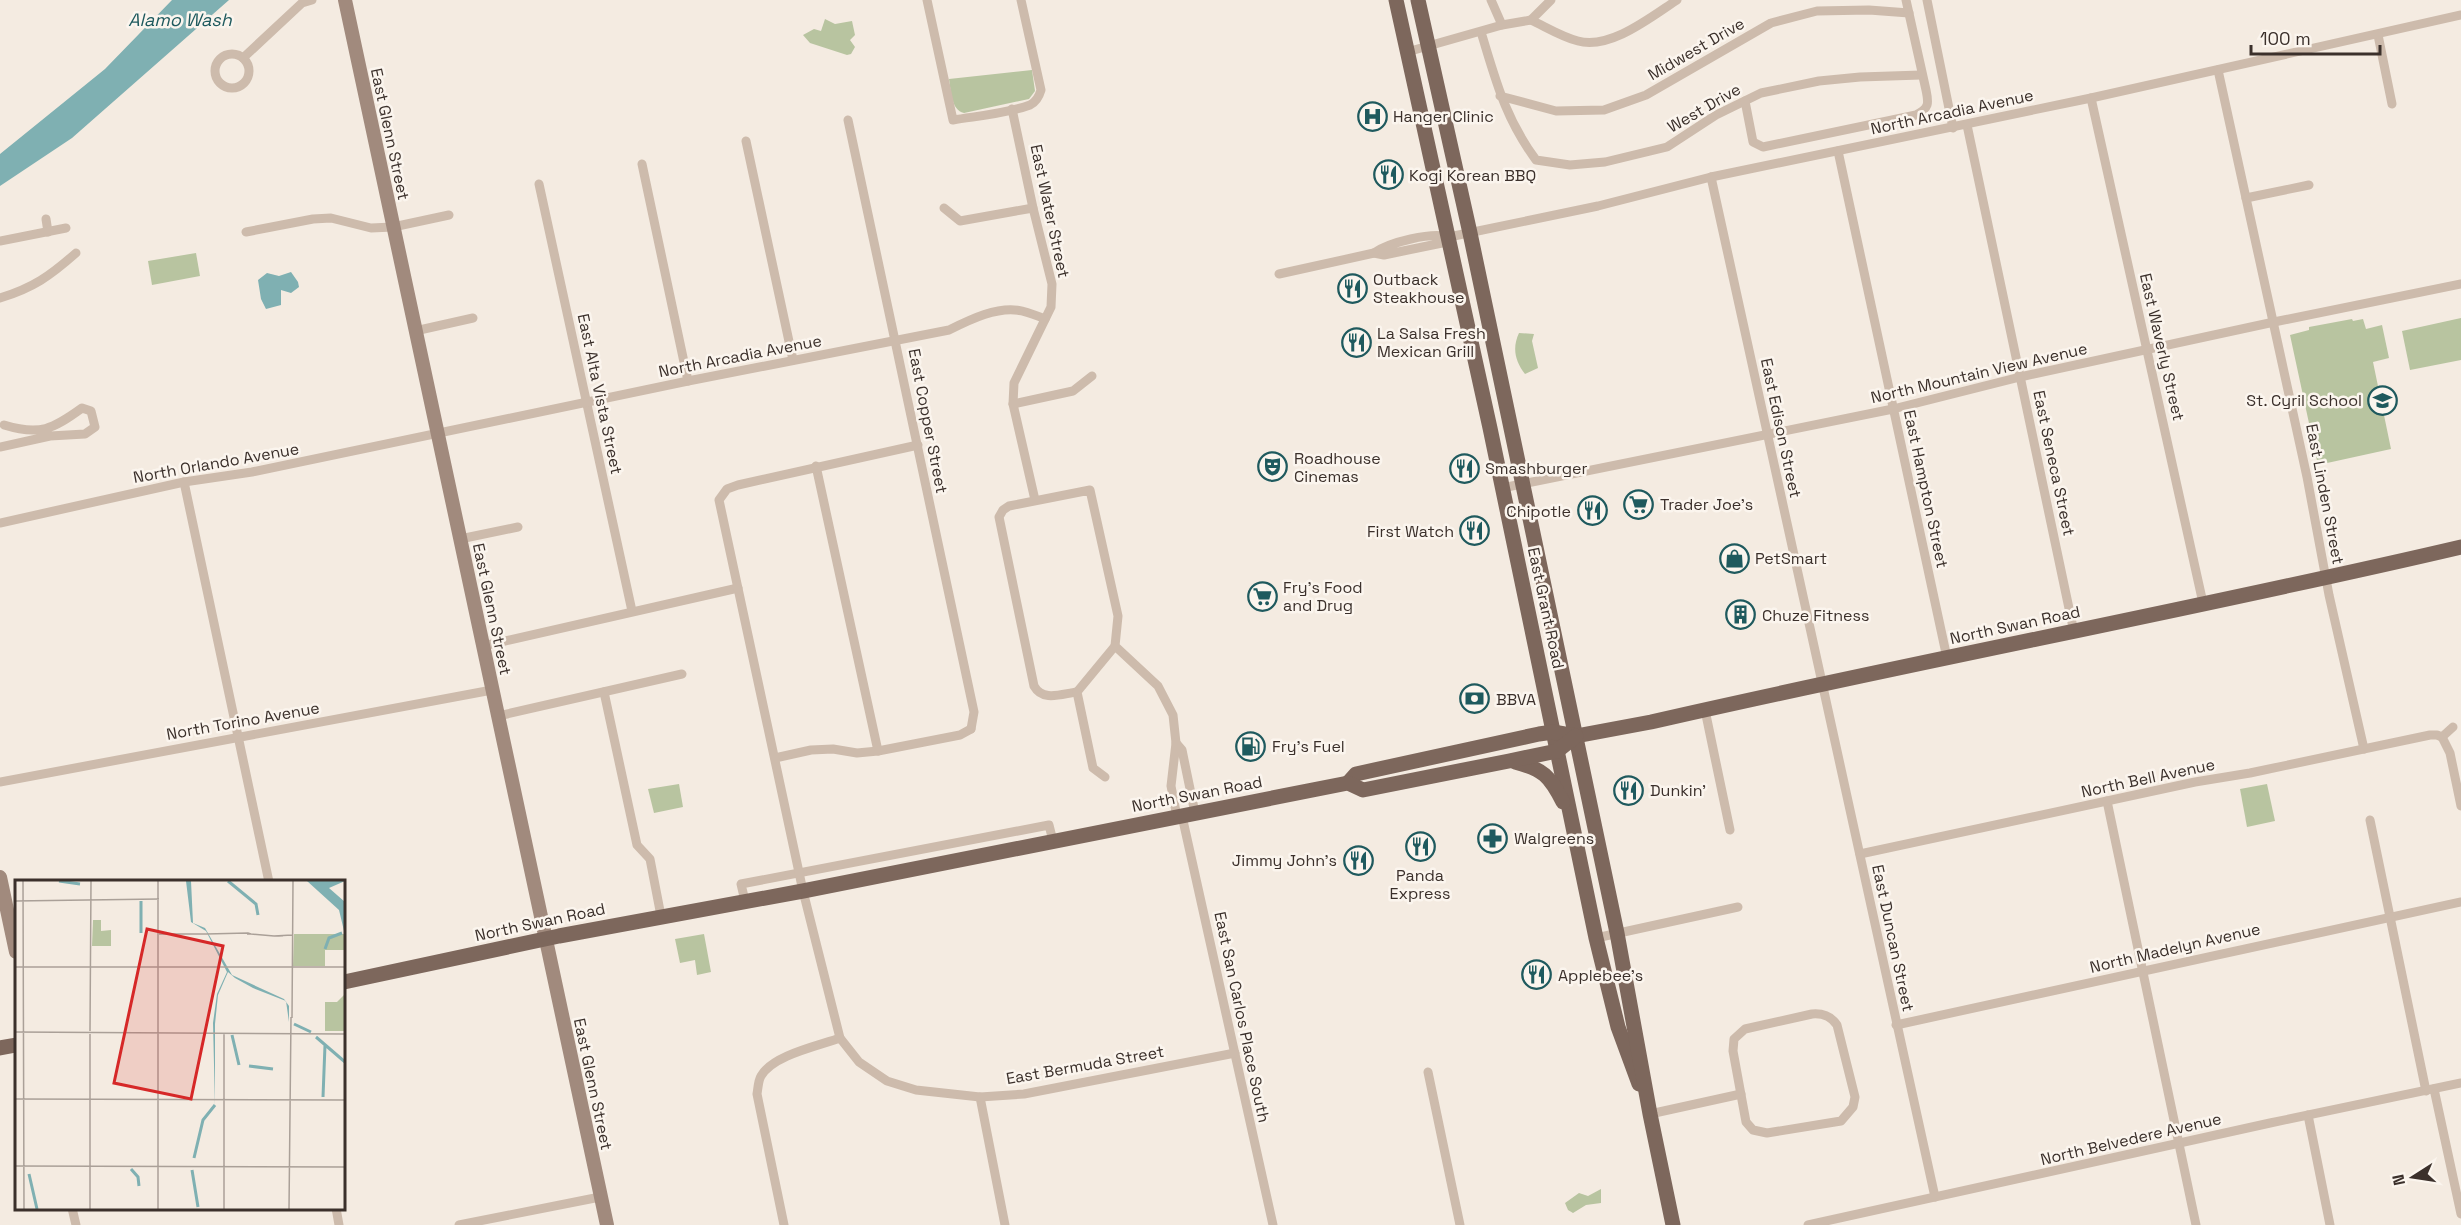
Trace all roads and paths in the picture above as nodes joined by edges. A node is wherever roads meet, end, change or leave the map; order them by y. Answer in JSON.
{"nodes":[{"id":1,"x":312,"y":0,"type":"edge"},
{"id":2,"x":345,"y":0,"type":"edge"},
{"id":3,"x":927,"y":0,"type":"edge"},
{"id":4,"x":1022,"y":0,"type":"edge"},
{"id":5,"x":1396,"y":0,"type":"edge"},
{"id":6,"x":1418,"y":0,"type":"edge"},
{"id":7,"x":1491,"y":0,"type":"edge"},
{"id":8,"x":1551,"y":0,"type":"edge"},
{"id":9,"x":1677,"y":0,"type":"edge"},
{"id":10,"x":1906,"y":0,"type":"edge"},
{"id":11,"x":1926,"y":0,"type":"edge"},
{"id":12,"x":1909,"y":13,"type":"junction"},
{"id":13,"x":2461,"y":15,"type":"edge"},
{"id":14,"x":1531,"y":20,"type":"junction"},
{"id":15,"x":1502,"y":25,"type":"junction"},
{"id":16,"x":1481,"y":32,"type":"junction"},
{"id":17,"x":2378,"y":35,"type":"junction"},
{"id":18,"x":1428,"y":47,"type":"junction"},
{"id":19,"x":1407,"y":52,"type":"junction"},
{"id":20,"x":243,"y":58,"type":"dead end"},
{"id":21,"x":2218,"y":70,"type":"junction"},
{"id":22,"x":1921,"y":75,"type":"junction"},
{"id":23,"x":1500,"y":96,"type":"junction"},
{"id":24,"x":2091,"y":98,"type":"junction"},
{"id":25,"x":1744,"y":101,"type":"junction"},
{"id":26,"x":2392,"y":104,"type":"dead end"},
{"id":27,"x":1012,"y":109,"type":"junction"},
{"id":28,"x":848,"y":120,"type":"dead end"},
{"id":29,"x":1967,"y":125,"type":"junction"},
{"id":30,"x":1953,"y":128,"type":"junction"},
{"id":31,"x":746,"y":141,"type":"dead end"},
{"id":32,"x":1838,"y":151,"type":"junction"},
{"id":33,"x":642,"y":164,"type":"dead end"},
{"id":34,"x":1711,"y":177,"type":"junction"},
{"id":35,"x":539,"y":184,"type":"dead end"},
{"id":36,"x":2309,"y":185,"type":"dead end"},
{"id":37,"x":2246,"y":198,"type":"junction"},
{"id":38,"x":944,"y":208,"type":"dead end"},
{"id":39,"x":1033,"y":208,"type":"junction"},
{"id":40,"x":449,"y":215,"type":"dead end"},
{"id":41,"x":46,"y":219,"type":"dead end"},
{"id":42,"x":393,"y":227,"type":"junction"},
{"id":43,"x":66,"y":228,"type":"dead end"},
{"id":44,"x":48,"y":231,"type":"junction"},
{"id":45,"x":246,"y":232,"type":"dead end"},
{"id":46,"x":1470,"y":233,"type":"junction"},
{"id":47,"x":1449,"y":237,"type":"junction"},
{"id":48,"x":0,"y":241,"type":"edge"},
{"id":49,"x":76,"y":253,"type":"dead end"},
{"id":50,"x":1279,"y":274,"type":"dead end"},
{"id":51,"x":2461,"y":284,"type":"edge"},
{"id":52,"x":0,"y":298,"type":"edge"},
{"id":53,"x":473,"y":318,"type":"dead end"},
{"id":54,"x":1045,"y":319,"type":"junction"},
{"id":55,"x":2274,"y":322,"type":"junction"},
{"id":56,"x":415,"y":331,"type":"junction"},
{"id":57,"x":897,"y":340,"type":"junction"},
{"id":58,"x":2147,"y":351,"type":"junction"},
{"id":59,"x":793,"y":360,"type":"junction"},
{"id":60,"x":1092,"y":376,"type":"dead end"},
{"id":61,"x":2020,"y":377,"type":"junction"},
{"id":62,"x":688,"y":381,"type":"junction"},
{"id":63,"x":586,"y":403,"type":"junction"},
{"id":64,"x":1013,"y":404,"type":"junction"},
{"id":65,"x":1893,"y":409,"type":"junction"},
{"id":66,"x":2,"y":422,"type":"edge"},
{"id":67,"x":1767,"y":434,"type":"junction"},
{"id":68,"x":438,"y":435,"type":"junction"},
{"id":69,"x":918,"y":445,"type":"junction"},
{"id":70,"x":0,"y":446,"type":"edge"},
{"id":71,"x":816,"y":466,"type":"junction"},
{"id":72,"x":184,"y":482,"type":"junction"},
{"id":73,"x":1521,"y":484,"type":"junction"},
{"id":74,"x":1502,"y":488,"type":"junction"},
{"id":75,"x":1035,"y":500,"type":"junction"},
{"id":76,"x":0,"y":523,"type":"edge"},
{"id":77,"x":518,"y":527,"type":"dead end"},
{"id":78,"x":460,"y":539,"type":"junction"},
{"id":79,"x":2461,"y":547,"type":"edge"},
{"id":80,"x":2326,"y":579,"type":"junction"},
{"id":81,"x":738,"y":588,"type":"junction"},
{"id":82,"x":2203,"y":603,"type":"junction"},
{"id":83,"x":632,"y":611,"type":"junction"},
{"id":84,"x":2074,"y":632,"type":"junction"},
{"id":85,"x":483,"y":646,"type":"junction"},
{"id":86,"x":1115,"y":646,"type":"junction"},
{"id":87,"x":1947,"y":658,"type":"junction"},
{"id":88,"x":682,"y":674,"type":"dead end"},
{"id":89,"x":1823,"y":685,"type":"junction"},
{"id":90,"x":492,"y":690,"type":"junction"},
{"id":91,"x":604,"y":692,"type":"junction"},
{"id":92,"x":1077,"y":692,"type":"junction"},
{"id":93,"x":1705,"y":710,"type":"junction"},
{"id":94,"x":498,"y":716,"type":"junction"},
{"id":95,"x":2453,"y":727,"type":"dead end"},
{"id":96,"x":1553,"y":732,"type":"junction"},
{"id":97,"x":1576,"y":736,"type":"junction"},
{"id":98,"x":2442,"y":738,"type":"junction"},
{"id":99,"x":238,"y":739,"type":"junction"},
{"id":100,"x":1176,"y":743,"type":"junction"},
{"id":101,"x":2364,"y":749,"type":"junction"},
{"id":102,"x":878,"y":751,"type":"junction"},
{"id":103,"x":1557,"y":751,"type":"junction"},
{"id":104,"x":774,"y":758,"type":"junction"},
{"id":105,"x":1509,"y":761,"type":"junction"},
{"id":106,"x":1105,"y":777,"type":"dead end"},
{"id":107,"x":0,"y":782,"type":"edge"},
{"id":108,"x":1348,"y":783,"type":"junction"},
{"id":109,"x":2107,"y":801,"type":"junction"},
{"id":110,"x":2461,"y":806,"type":"edge"},
{"id":111,"x":1185,"y":815,"type":"junction"},
{"id":112,"x":2370,"y":820,"type":"dead end"},
{"id":113,"x":1572,"y":821,"type":"junction"},
{"id":114,"x":1730,"y":830,"type":"dead end"},
{"id":115,"x":1053,"y":841,"type":"junction"},
{"id":116,"x":1860,"y":854,"type":"junction"},
{"id":117,"x":799,"y":872,"type":"junction"},
{"id":118,"x":0,"y":877,"type":"edge"},
{"id":119,"x":269,"y":880,"type":"edge"},
{"id":120,"x":803,"y":891,"type":"junction"},
{"id":121,"x":745,"y":902,"type":"junction"},
{"id":122,"x":2461,"y":902,"type":"edge"},
{"id":123,"x":1738,"y":907,"type":"dead end"},
{"id":124,"x":661,"y":916,"type":"junction"},
{"id":125,"x":2390,"y":916,"type":"junction"},
{"id":126,"x":1617,"y":933,"type":"junction"},
{"id":127,"x":1596,"y":938,"type":"junction"},
{"id":128,"x":545,"y":939,"type":"junction"},
{"id":129,"x":15,"y":947,"type":"edge"},
{"id":130,"x":2142,"y":971,"type":"junction"},
{"id":131,"x":345,"y":982,"type":"edge"},
{"id":132,"x":1896,"y":1025,"type":"junction"},
{"id":133,"x":840,"y":1038,"type":"junction"},
{"id":134,"x":15,"y":1045,"type":"edge"},
{"id":135,"x":0,"y":1048,"type":"edge"},
{"id":136,"x":1235,"y":1053,"type":"junction"},
{"id":137,"x":1428,"y":1072,"type":"dead end"},
{"id":138,"x":2461,"y":1083,"type":"edge"},
{"id":139,"x":2430,"y":1090,"type":"junction"},
{"id":140,"x":1741,"y":1094,"type":"junction"},
{"id":141,"x":980,"y":1097,"type":"junction"},
{"id":142,"x":1650,"y":1114,"type":"junction"},
{"id":143,"x":2307,"y":1115,"type":"junction"},
{"id":144,"x":2180,"y":1144,"type":"junction"},
{"id":145,"x":600,"y":1197,"type":"junction"},
{"id":146,"x":1935,"y":1197,"type":"junction"},
{"id":147,"x":72,"y":1210,"type":"edge"},
{"id":148,"x":336,"y":1210,"type":"edge"},
{"id":149,"x":2461,"y":1214,"type":"edge"},
{"id":150,"x":76,"y":1225,"type":"edge"},
{"id":151,"x":339,"y":1225,"type":"edge"},
{"id":152,"x":459,"y":1225,"type":"edge"},
{"id":153,"x":607,"y":1225,"type":"edge"},
{"id":154,"x":784,"y":1225,"type":"edge"},
{"id":155,"x":1005,"y":1225,"type":"edge"},
{"id":156,"x":1273,"y":1225,"type":"edge"},
{"id":157,"x":1460,"y":1225,"type":"edge"},
{"id":158,"x":1673,"y":1225,"type":"edge"},
{"id":159,"x":1808,"y":1225,"type":"edge"},
{"id":160,"x":2196,"y":1225,"type":"edge"},
{"id":161,"x":2330,"y":1225,"type":"edge"}],
"edges":[{"from":1,"to":20,"type":"street"},
{"from":2,"to":42,"type":"street","name":"East Glenn Street"},
{"from":3,"to":27,"type":"street"},
{"from":4,"to":27,"type":"street"},
{"from":5,"to":19,"type":"main road","name":"East Grant Road"},
{"from":6,"to":18,"type":"main road","name":"East Grant Road"},
{"from":7,"to":15,"type":"street"},
{"from":8,"to":14,"type":"street"},
{"from":9,"to":14,"type":"street"},
{"from":10,"to":12,"type":"street"},
{"from":11,"to":30,"type":"street"},
{"from":12,"to":22,"type":"street"},
{"from":12,"to":23,"type":"street","name":"Midwest Drive"},
{"from":13,"to":17,"type":"street","name":"North Arcadia Avenue"},
{"from":14,"to":15,"type":"street"},
{"from":15,"to":16,"type":"street"},
{"from":16,"to":18,"type":"street"},
{"from":16,"to":23,"type":"street","name":"West Drive"},
{"from":17,"to":21,"type":"street","name":"North Arcadia Avenue"},
{"from":17,"to":26,"type":"street"},
{"from":18,"to":19,"type":"street"},
{"from":18,"to":46,"type":"main road","name":"East Grant Road"},
{"from":19,"to":47,"type":"main road","name":"East Grant Road"},
{"from":21,"to":24,"type":"street","name":"North Arcadia Avenue"},
{"from":21,"to":37,"type":"street","name":"East Linden Street"},
{"from":22,"to":25,"type":"street","name":"West Drive"},
{"from":22,"to":25,"type":"street"},
{"from":23,"to":25,"type":"street","name":"West Drive"},
{"from":24,"to":29,"type":"street","name":"North Arcadia Avenue"},
{"from":24,"to":58,"type":"street","name":"East Waverly Street"},
{"from":27,"to":39,"type":"street","name":"East Water Street"},
{"from":28,"to":57,"type":"street","name":"East Copper Street"},
{"from":29,"to":30,"type":"street","name":"North Arcadia Avenue"},
{"from":29,"to":61,"type":"street","name":"East Seneca Street"},
{"from":30,"to":32,"type":"street","name":"North Arcadia Avenue"},
{"from":31,"to":59,"type":"street"},
{"from":32,"to":34,"type":"street","name":"North Arcadia Avenue"},
{"from":32,"to":65,"type":"street","name":"East Hampton Street"},
{"from":33,"to":62,"type":"street"},
{"from":34,"to":46,"type":"street","name":"North Arcadia Avenue"},
{"from":34,"to":67,"type":"street","name":"East Edison Street"},
{"from":35,"to":63,"type":"street","name":"East Alta Vista Street"},
{"from":36,"to":37,"type":"street"},
{"from":37,"to":55,"type":"street","name":"East Linden Street"},
{"from":38,"to":39,"type":"street"},
{"from":39,"to":54,"type":"street","name":"East Water Street"},
{"from":40,"to":42,"type":"street"},
{"from":41,"to":44,"type":"street"},
{"from":42,"to":45,"type":"street"},
{"from":42,"to":56,"type":"street","name":"East Glenn Street"},
{"from":43,"to":44,"type":"street"},
{"from":44,"to":48,"type":"street"},
{"from":46,"to":47,"type":"street","name":"North Arcadia Avenue"},
{"from":46,"to":73,"type":"main road","name":"East Grant Road"},
{"from":47,"to":50,"type":"street","name":"North Arcadia Avenue"},
{"from":47,"to":74,"type":"main road","name":"East Grant Road"},
{"from":49,"to":52,"type":"street"},
{"from":51,"to":55,"type":"street","name":"North Mountain View Avenue"},
{"from":53,"to":56,"type":"street"},
{"from":54,"to":57,"type":"street","name":"North Arcadia Avenue"},
{"from":54,"to":64,"type":"street","name":"East Water Street"},
{"from":55,"to":58,"type":"street","name":"North Mountain View Avenue"},
{"from":55,"to":80,"type":"street","name":"East Linden Street"},
{"from":56,"to":68,"type":"street","name":"East Glenn Street"},
{"from":57,"to":59,"type":"street","name":"North Arcadia Avenue"},
{"from":57,"to":69,"type":"street","name":"East Copper Street"},
{"from":58,"to":61,"type":"street","name":"North Mountain View Avenue"},
{"from":58,"to":82,"type":"street","name":"East Waverly Street"},
{"from":59,"to":62,"type":"street","name":"North Arcadia Avenue"},
{"from":60,"to":64,"type":"street"},
{"from":61,"to":65,"type":"street","name":"North Mountain View Avenue"},
{"from":61,"to":84,"type":"street","name":"East Seneca Street"},
{"from":62,"to":63,"type":"street","name":"North Arcadia Avenue"},
{"from":63,"to":68,"type":"street","name":"North Arcadia Avenue"},
{"from":63,"to":83,"type":"street","name":"East Alta Vista Street"},
{"from":64,"to":75,"type":"street","name":"East Water Street"},
{"from":65,"to":67,"type":"street","name":"North Mountain View Avenue"},
{"from":65,"to":87,"type":"street","name":"East Hampton Street"},
{"from":66,"to":70,"type":"street"},
{"from":66,"to":70,"type":"street"},
{"from":67,"to":73,"type":"street","name":"North Mountain View Avenue"},
{"from":67,"to":89,"type":"street","name":"East Edison Street"},
{"from":68,"to":72,"type":"street","name":"North Orlando Avenue"},
{"from":68,"to":78,"type":"street","name":"East Glenn Street"},
{"from":69,"to":71,"type":"street"},
{"from":69,"to":102,"type":"street","name":"East Copper Street"},
{"from":71,"to":81,"type":"street"},
{"from":71,"to":102,"type":"street"},
{"from":72,"to":76,"type":"street","name":"North Orlando Avenue"},
{"from":72,"to":99,"type":"street"},
{"from":73,"to":74,"type":"street","name":"North Mountain View Avenue"},
{"from":73,"to":97,"type":"main road","name":"East Grant Road"},
{"from":74,"to":96,"type":"main road","name":"East Grant Road"},
{"from":75,"to":86,"type":"street"},
{"from":75,"to":92,"type":"street"},
{"from":77,"to":78,"type":"street"},
{"from":78,"to":85,"type":"street","name":"East Glenn Street"},
{"from":79,"to":80,"type":"main road","name":"North Swan Road"},
{"from":80,"to":82,"type":"main road","name":"North Swan Road"},
{"from":80,"to":101,"type":"street","name":"East Linden Street"},
{"from":81,"to":83,"type":"street"},
{"from":81,"to":104,"type":"street"},
{"from":82,"to":84,"type":"main road","name":"North Swan Road"},
{"from":83,"to":85,"type":"street"},
{"from":84,"to":87,"type":"main road","name":"North Swan Road"},
{"from":85,"to":90,"type":"street","name":"East Glenn Street"},
{"from":86,"to":92,"type":"street"},
{"from":86,"to":100,"type":"street"},
{"from":87,"to":89,"type":"main road","name":"North Swan Road"},
{"from":88,"to":91,"type":"street"},
{"from":89,"to":93,"type":"main road","name":"North Swan Road"},
{"from":89,"to":116,"type":"street","name":"East Duncan Street"},
{"from":90,"to":94,"type":"street","name":"East Glenn Street"},
{"from":90,"to":99,"type":"street","name":"North Torino Avenue"},
{"from":91,"to":94,"type":"street"},
{"from":91,"to":124,"type":"street"},
{"from":92,"to":106,"type":"street"},
{"from":93,"to":97,"type":"main road","name":"North Swan Road"},
{"from":93,"to":114,"type":"street"},
{"from":94,"to":128,"type":"street","name":"East Glenn Street"},
{"from":95,"to":98,"type":"street"},
{"from":96,"to":97,"type":"main road","name":"North Swan Road"},
{"from":96,"to":103,"type":"main road","name":"East Grant Road"},
{"from":96,"to":108,"type":"main road","name":"North Swan Road"},
{"from":97,"to":103,"type":"main road","name":"North Swan Road"},
{"from":97,"to":126,"type":"main road","name":"East Grant Road"},
{"from":98,"to":101,"type":"street","name":"North Bell Avenue"},
{"from":98,"to":110,"type":"street"},
{"from":99,"to":107,"type":"street","name":"North Torino Avenue"},
{"from":99,"to":119,"type":"street"},
{"from":100,"to":111,"type":"street"},
{"from":100,"to":111,"type":"street"},
{"from":101,"to":109,"type":"street","name":"North Bell Avenue"},
{"from":102,"to":104,"type":"street"},
{"from":103,"to":105,"type":"main road","name":"North Swan Road"},
{"from":103,"to":113,"type":"main road","name":"East Grant Road"},
{"from":104,"to":117,"type":"street"},
{"from":105,"to":108,"type":"main road","name":"North Swan Road"},
{"from":105,"to":113,"type":"main road"},
{"from":108,"to":111,"type":"main road","name":"North Swan Road"},
{"from":109,"to":116,"type":"street","name":"North Bell Avenue"},
{"from":109,"to":130,"type":"street"},
{"from":111,"to":115,"type":"main road","name":"North Swan Road"},
{"from":111,"to":136,"type":"street","name":"East San Carlos Place South"},
{"from":112,"to":125,"type":"street"},
{"from":113,"to":127,"type":"main road","name":"East Grant Road"},
{"from":115,"to":117,"type":"street"},
{"from":115,"to":120,"type":"main road","name":"North Swan Road"},
{"from":116,"to":132,"type":"street","name":"East Duncan Street"},
{"from":117,"to":120,"type":"street"},
{"from":117,"to":121,"type":"street"},
{"from":118,"to":129,"type":"street"},
{"from":120,"to":121,"type":"main road","name":"North Swan Road"},
{"from":120,"to":133,"type":"street"},
{"from":121,"to":124,"type":"main road","name":"North Swan Road"},
{"from":122,"to":125,"type":"street","name":"North Madelyn Avenue"},
{"from":123,"to":126,"type":"street"},
{"from":124,"to":128,"type":"main road","name":"North Swan Road"},
{"from":125,"to":130,"type":"street","name":"North Madelyn Avenue"},
{"from":125,"to":139,"type":"street"},
{"from":126,"to":127,"type":"street"},
{"from":126,"to":142,"type":"main road","name":"East Grant Road"},
{"from":127,"to":142,"type":"main road","name":"East Grant Road"},
{"from":128,"to":131,"type":"main road","name":"North Swan Road"},
{"from":128,"to":145,"type":"street","name":"East Glenn Street"},
{"from":130,"to":132,"type":"street","name":"North Madelyn Avenue"},
{"from":130,"to":144,"type":"street"},
{"from":132,"to":146,"type":"street","name":"East Duncan Street"},
{"from":133,"to":141,"type":"street","name":"East Bermuda Street"},
{"from":133,"to":154,"type":"street"},
{"from":134,"to":135,"type":"main road"},
{"from":136,"to":141,"type":"street","name":"East Bermuda Street"},
{"from":136,"to":156,"type":"street","name":"East San Carlos Place South"},
{"from":137,"to":157,"type":"street"},
{"from":138,"to":139,"type":"street","name":"North Belvedere Avenue"},
{"from":139,"to":143,"type":"street","name":"North Belvedere Avenue"},
{"from":139,"to":149,"type":"street"},
{"from":140,"to":140,"type":"street"},
{"from":140,"to":142,"type":"street"},
{"from":141,"to":155,"type":"street"},
{"from":142,"to":158,"type":"main road","name":"East Grant Road"},
{"from":143,"to":144,"type":"street","name":"North Belvedere Avenue"},
{"from":143,"to":161,"type":"street"},
{"from":144,"to":146,"type":"street","name":"North Belvedere Avenue"},
{"from":144,"to":160,"type":"street"},
{"from":145,"to":152,"type":"street"},
{"from":145,"to":153,"type":"street","name":"East Glenn Street"},
{"from":146,"to":159,"type":"street","name":"North Belvedere Avenue"},
{"from":147,"to":150,"type":"street"},
{"from":148,"to":151,"type":"street"}]}
